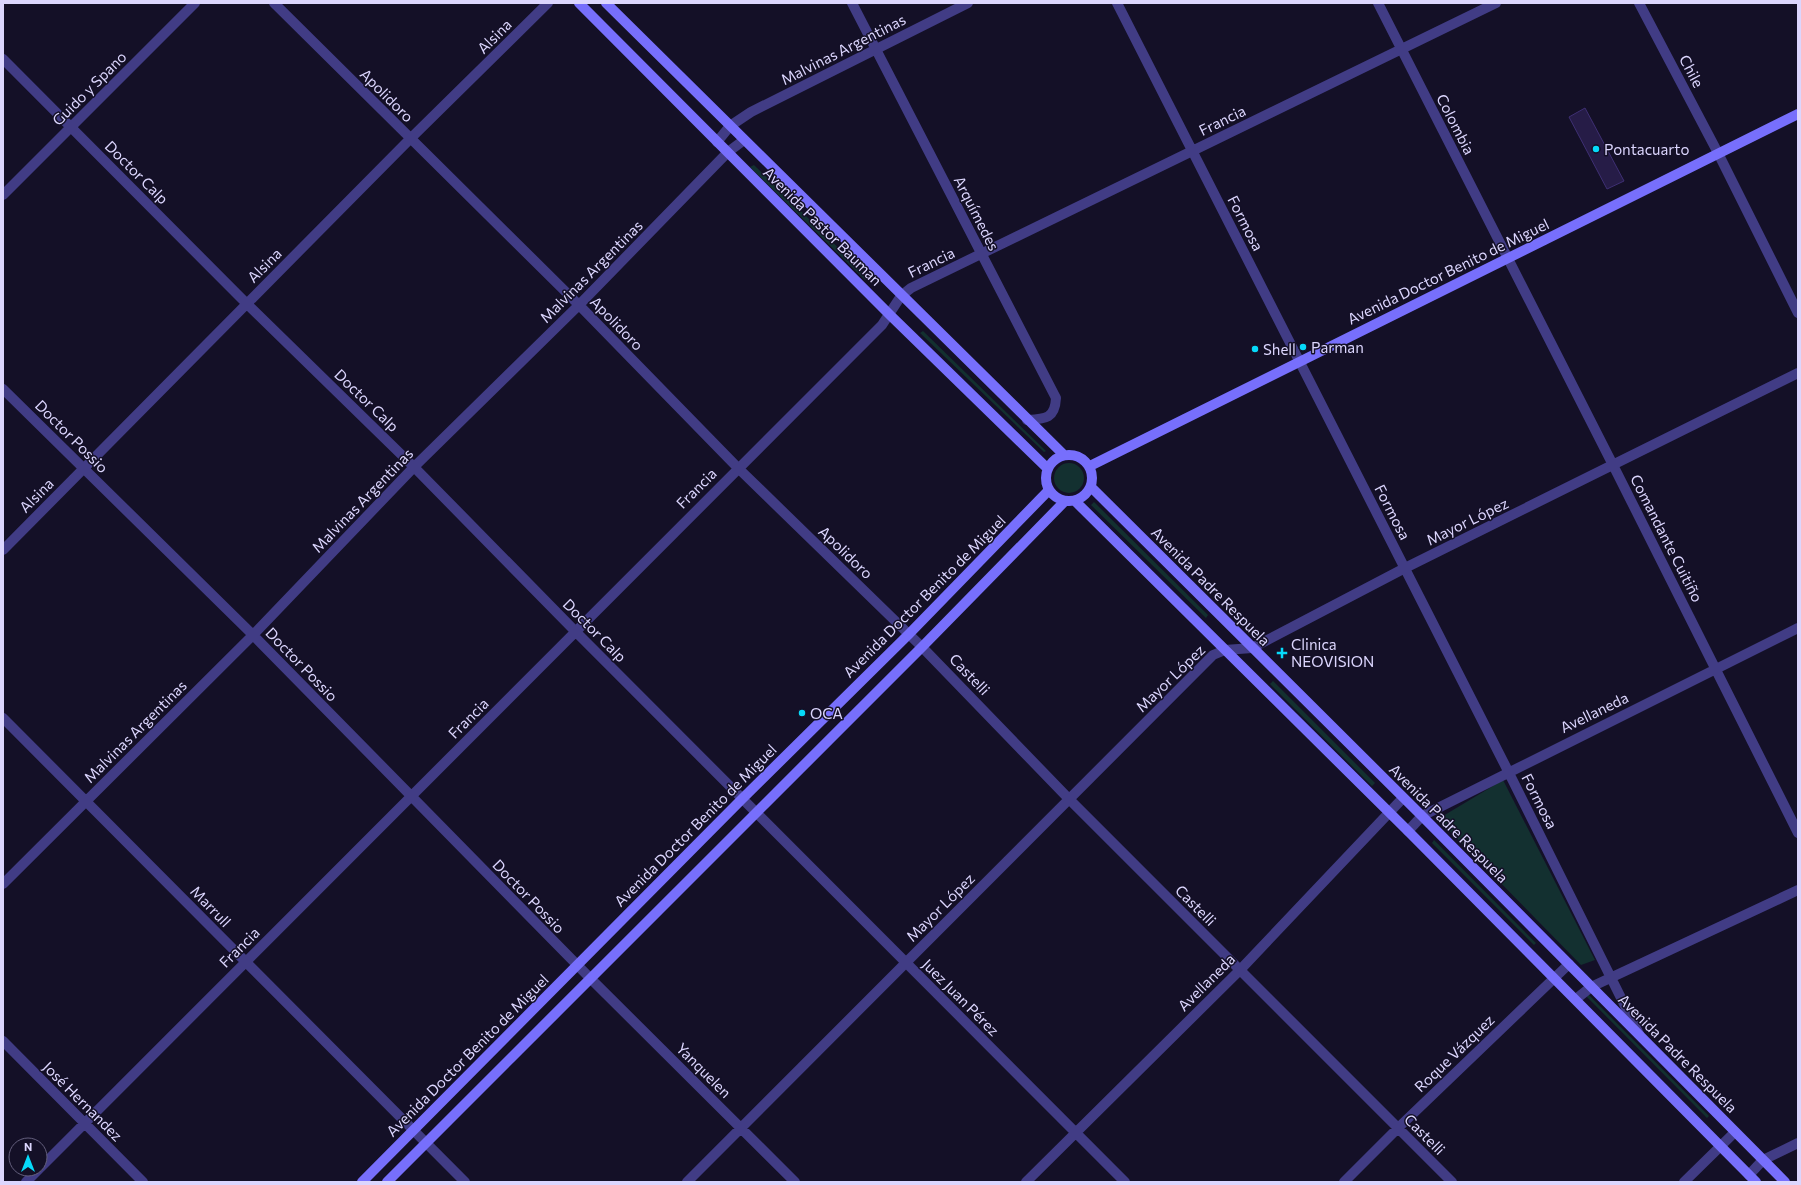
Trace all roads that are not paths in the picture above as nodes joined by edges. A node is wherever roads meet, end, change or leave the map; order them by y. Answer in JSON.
{"nodes":[{"id":1,"x":195,"y":3,"type":"edge"},
{"id":2,"x":274,"y":3,"type":"edge"},
{"id":3,"x":548,"y":3,"type":"edge"},
{"id":4,"x":580,"y":3,"type":"edge"},
{"id":5,"x":606,"y":3,"type":"edge"},
{"id":6,"x":852,"y":3,"type":"edge"},
{"id":7,"x":968,"y":3,"type":"edge"},
{"id":8,"x":1117,"y":3,"type":"edge"},
{"id":9,"x":1378,"y":3,"type":"edge"},
{"id":10,"x":1496,"y":3,"type":"edge"},
{"id":11,"x":1639,"y":3,"type":"edge"},
{"id":12,"x":876,"y":49,"type":"junction"},
{"id":13,"x":1401,"y":49,"type":"junction"},
{"id":14,"x":3,"y":59,"type":"edge"},
{"id":15,"x":1798,"y":114,"type":"edge"},
{"id":16,"x":730,"y":126,"type":"junction"},
{"id":17,"x":71,"y":127,"type":"junction"},
{"id":18,"x":410,"y":140,"type":"junction"},
{"id":19,"x":744,"y":140,"type":"junction"},
{"id":20,"x":717,"y":142,"type":"junction"},
{"id":21,"x":1192,"y":151,"type":"junction"},
{"id":22,"x":728,"y":152,"type":"junction"},
{"id":23,"x":1718,"y":153,"type":"junction"},
{"id":24,"x":3,"y":195,"type":"edge"},
{"id":25,"x":982,"y":254,"type":"junction"},
{"id":26,"x":1507,"y":258,"type":"junction"},
{"id":27,"x":901,"y":296,"type":"junction"},
{"id":28,"x":247,"y":304,"type":"junction"},
{"id":29,"x":579,"y":305,"type":"junction"},
{"id":30,"x":1798,"y":313,"type":"edge"},
{"id":31,"x":890,"y":315,"type":"junction"},
{"id":32,"x":1300,"y":362,"type":"junction"},
{"id":33,"x":1798,"y":373,"type":"edge"},
{"id":34,"x":3,"y":389,"type":"edge"},
{"id":35,"x":1027,"y":420,"type":"junction"},
{"id":36,"x":1064,"y":455,"type":"junction"},
{"id":37,"x":1613,"y":465,"type":"junction"},
{"id":38,"x":1090,"y":466,"type":"junction"},
{"id":39,"x":414,"y":467,"type":"junction"},
{"id":40,"x":738,"y":468,"type":"junction"},
{"id":41,"x":83,"y":469,"type":"junction"},
{"id":42,"x":1048,"y":469,"type":"junction"},
{"id":43,"x":1091,"y":487,"type":"junction"},
{"id":44,"x":1049,"y":490,"type":"junction"},
{"id":45,"x":1070,"y":501,"type":"junction"},
{"id":46,"x":3,"y":550,"type":"edge"},
{"id":47,"x":1405,"y":568,"type":"junction"},
{"id":48,"x":1798,"y":628,"type":"edge"},
{"id":49,"x":575,"y":632,"type":"junction"},
{"id":50,"x":909,"y":634,"type":"junction"},
{"id":51,"x":253,"y":635,"type":"junction"},
{"id":52,"x":922,"y":647,"type":"junction"},
{"id":53,"x":1252,"y":648,"type":"junction"},
{"id":54,"x":1225,"y":650,"type":"junction"},
{"id":55,"x":1715,"y":669,"type":"junction"},
{"id":56,"x":3,"y":718,"type":"edge"},
{"id":57,"x":1508,"y":771,"type":"junction"},
{"id":58,"x":411,"y":796,"type":"junction"},
{"id":59,"x":1403,"y":798,"type":"junction"},
{"id":60,"x":742,"y":799,"type":"junction"},
{"id":61,"x":1069,"y":799,"type":"junction"},
{"id":62,"x":87,"y":801,"type":"junction"},
{"id":63,"x":756,"y":812,"type":"junction"},
{"id":64,"x":1389,"y":812,"type":"junction"},
{"id":65,"x":1422,"y":816,"type":"junction"},
{"id":66,"x":1408,"y":831,"type":"junction"},
{"id":67,"x":1798,"y":833,"type":"edge"},
{"id":68,"x":3,"y":884,"type":"edge"},
{"id":69,"x":1798,"y":890,"type":"edge"},
{"id":70,"x":245,"y":962,"type":"junction"},
{"id":71,"x":906,"y":962,"type":"junction"},
{"id":72,"x":1569,"y":964,"type":"junction"},
{"id":73,"x":577,"y":965,"type":"junction"},
{"id":74,"x":1240,"y":970,"type":"junction"},
{"id":75,"x":1612,"y":977,"type":"junction"},
{"id":76,"x":1554,"y":978,"type":"junction"},
{"id":77,"x":591,"y":979,"type":"junction"},
{"id":78,"x":1591,"y":987,"type":"junction"},
{"id":79,"x":1576,"y":999,"type":"junction"},
{"id":80,"x":1640,"y":1036,"type":"junction"},
{"id":81,"x":3,"y":1041,"type":"edge"},
{"id":82,"x":84,"y":1124,"type":"junction"},
{"id":83,"x":741,"y":1128,"type":"junction"},
{"id":84,"x":1398,"y":1128,"type":"junction"},
{"id":85,"x":414,"y":1130,"type":"junction"},
{"id":86,"x":1735,"y":1132,"type":"junction"},
{"id":87,"x":1076,"y":1133,"type":"junction"},
{"id":88,"x":426,"y":1143,"type":"junction"},
{"id":89,"x":1798,"y":1143,"type":"edge"},
{"id":90,"x":1720,"y":1147,"type":"junction"},
{"id":91,"x":48,"y":1159,"type":"edge"},
{"id":92,"x":1763,"y":1160,"type":"junction"},
{"id":93,"x":1752,"y":1178,"type":"edge"},
{"id":94,"x":143,"y":1182,"type":"edge"},
{"id":95,"x":362,"y":1182,"type":"edge"},
{"id":96,"x":387,"y":1182,"type":"edge"},
{"id":97,"x":465,"y":1182,"type":"edge"},
{"id":98,"x":687,"y":1182,"type":"edge"},
{"id":99,"x":795,"y":1182,"type":"edge"},
{"id":100,"x":1026,"y":1182,"type":"edge"},
{"id":101,"x":1125,"y":1182,"type":"edge"},
{"id":102,"x":1344,"y":1182,"type":"edge"},
{"id":103,"x":1452,"y":1182,"type":"edge"},
{"id":104,"x":1684,"y":1182,"type":"edge"},
{"id":105,"x":1785,"y":1182,"type":"edge"}],
"edges":[{"from":1,"to":17,"type":"street","name":"Guido y Spano"},
{"from":2,"to":18,"type":"street","name":"Apolidoro"},
{"from":3,"to":18,"type":"street","name":"Alsina"},
{"from":4,"to":20,"type":"main road","name":"Avenida Pastor Bauman"},
{"from":5,"to":16,"type":"main road","name":"Avenida Pastor Bauman"},
{"from":6,"to":12,"type":"street","name":"Arquímedes"},
{"from":7,"to":12,"type":"street","name":"Malvinas Argentinas"},
{"from":8,"to":21,"type":"street","name":"Formosa"},
{"from":9,"to":13,"type":"street","name":"Colombia"},
{"from":10,"to":13,"type":"street","name":"Francia"},
{"from":11,"to":23,"type":"street","name":"Chile"},
{"from":12,"to":16,"type":"street","name":"Malvinas Argentinas"},
{"from":12,"to":25,"type":"street","name":"Arquímedes"},
{"from":13,"to":21,"type":"street","name":"Francia"},
{"from":13,"to":26,"type":"street","name":"Colombia"},
{"from":14,"to":17,"type":"street","name":"Doctor Calp"},
{"from":15,"to":23,"type":"main road","name":"Avenida Doctor Benito de Miguel"},
{"from":16,"to":19,"type":"main road","name":"Avenida Pastor Bauman"},
{"from":16,"to":20,"type":"street","name":"Malvinas Argentinas"},
{"from":17,"to":24,"type":"street","name":"Guido y Spano"},
{"from":17,"to":28,"type":"street","name":"Doctor Calp"},
{"from":18,"to":28,"type":"street","name":"Alsina"},
{"from":18,"to":29,"type":"street","name":"Apolidoro"},
{"from":19,"to":22,"type":"street","name":"Malvinas Argentinas"},
{"from":19,"to":27,"type":"main road","name":"Avenida Pastor Bauman"},
{"from":20,"to":22,"type":"main road","name":"Avenida Pastor Bauman"},
{"from":21,"to":25,"type":"street","name":"Francia"},
{"from":21,"to":32,"type":"street","name":"Formosa"},
{"from":22,"to":29,"type":"street","name":"Malvinas Argentinas"},
{"from":22,"to":31,"type":"main road","name":"Avenida Pastor Bauman"},
{"from":23,"to":26,"type":"main road","name":"Avenida Doctor Benito de Miguel"},
{"from":23,"to":30,"type":"street","name":"Chile"},
{"from":25,"to":27,"type":"street","name":"Francia"},
{"from":25,"to":35,"type":"street","name":"Arquímedes"},
{"from":26,"to":32,"type":"main road","name":"Avenida Doctor Benito de Miguel"},
{"from":26,"to":37,"type":"street","name":"Comandante Cuitiño"},
{"from":27,"to":31,"type":"street","name":"Francia"},
{"from":27,"to":35,"type":"main road","name":"Avenida Pastor Bauman"},
{"from":28,"to":39,"type":"street","name":"Doctor Calp"},
{"from":28,"to":41,"type":"street","name":"Alsina"},
{"from":29,"to":39,"type":"street","name":"Malvinas Argentinas"},
{"from":29,"to":40,"type":"street","name":"Apolidoro"},
{"from":31,"to":40,"type":"street","name":"Francia"},
{"from":31,"to":42,"type":"main road","name":"Avenida Pastor Bauman"},
{"from":32,"to":38,"type":"main road","name":"Avenida Doctor Benito de Miguel"},
{"from":32,"to":47,"type":"street","name":"Formosa"},
{"from":33,"to":37,"type":"street","name":"Mayor López"},
{"from":34,"to":41,"type":"street","name":"Doctor Possio"},
{"from":35,"to":36,"type":"main road","name":"Avenida Pastor Bauman"},
{"from":36,"to":38,"type":"main road"},
{"from":36,"to":42,"type":"main road"},
{"from":37,"to":47,"type":"street","name":"Mayor López"},
{"from":37,"to":55,"type":"street","name":"Comandante Cuitiño"},
{"from":38,"to":43,"type":"main road"},
{"from":39,"to":49,"type":"street","name":"Doctor Calp"},
{"from":39,"to":51,"type":"street","name":"Malvinas Argentinas"},
{"from":40,"to":49,"type":"street","name":"Francia"},
{"from":40,"to":50,"type":"street","name":"Apolidoro"},
{"from":41,"to":46,"type":"street","name":"Alsina"},
{"from":41,"to":51,"type":"street","name":"Doctor Possio"},
{"from":42,"to":44,"type":"main road"},
{"from":43,"to":45,"type":"main road"},
{"from":43,"to":53,"type":"main road","name":"Avenida Padre Respuela"},
{"from":44,"to":45,"type":"main road"},
{"from":44,"to":50,"type":"main road","name":"Avenida Doctor Benito de Miguel"},
{"from":45,"to":52,"type":"main road"},
{"from":45,"to":54,"type":"main road"},
{"from":47,"to":53,"type":"street","name":"Mayor López"},
{"from":47,"to":57,"type":"street","name":"Formosa"},
{"from":48,"to":55,"type":"street","name":"Avellaneda"},
{"from":49,"to":58,"type":"street","name":"Francia"},
{"from":49,"to":60,"type":"street","name":"Doctor Calp"},
{"from":50,"to":52,"type":"street","name":"Apolidoro"},
{"from":50,"to":60,"type":"main road","name":"Avenida Doctor Benito de Miguel"},
{"from":51,"to":58,"type":"street","name":"Doctor Possio"},
{"from":51,"to":62,"type":"street","name":"Malvinas Argentinas"},
{"from":52,"to":61,"type":"street","name":"Castelli"},
{"from":52,"to":63,"type":"main road"},
{"from":53,"to":54,"type":"street","name":"Mayor López"},
{"from":53,"to":59,"type":"main road","name":"Avenida Padre Respuela"},
{"from":54,"to":61,"type":"street","name":"Mayor López"},
{"from":54,"to":64,"type":"main road"},
{"from":55,"to":57,"type":"street","name":"Avellaneda"},
{"from":55,"to":67,"type":"street","name":"Comandante Cuitiño"},
{"from":56,"to":62,"type":"street","name":"Marrull"},
{"from":57,"to":65,"type":"street","name":"Avellaneda"},
{"from":57,"to":75,"type":"street","name":"Formosa"},
{"from":58,"to":70,"type":"street","name":"Francia"},
{"from":58,"to":73,"type":"street","name":"Doctor Possio"},
{"from":59,"to":64,"type":"street","name":"Avellaneda"},
{"from":59,"to":65,"type":"main road","name":"Avenida Padre Respuela"},
{"from":60,"to":63,"type":"street","name":"Juez Juan Pérez"},
{"from":60,"to":73,"type":"main road","name":"Avenida Doctor Benito de Miguel"},
{"from":61,"to":71,"type":"street","name":"Mayor López"},
{"from":61,"to":74,"type":"street","name":"Castelli"},
{"from":62,"to":68,"type":"street","name":"Malvinas Argentinas"},
{"from":62,"to":70,"type":"street","name":"Marrull"},
{"from":63,"to":71,"type":"street","name":"Juez Juan Pérez"},
{"from":63,"to":77,"type":"main road"},
{"from":64,"to":66,"type":"main road"},
{"from":64,"to":74,"type":"street","name":"Avellaneda"},
{"from":65,"to":66,"type":"street","name":"Avellaneda"},
{"from":65,"to":72,"type":"main road","name":"Avenida Padre Respuela"},
{"from":66,"to":76,"type":"main road"},
{"from":69,"to":75,"type":"street"},
{"from":70,"to":82,"type":"street","name":"Francia"},
{"from":70,"to":85,"type":"street","name":"Marrull"},
{"from":71,"to":83,"type":"street","name":"Mayor López"},
{"from":71,"to":87,"type":"street","name":"Juez Juan Pérez"},
{"from":72,"to":76,"type":"street","name":"Roque Vázquez"},
{"from":72,"to":78,"type":"main road","name":"Avenida Padre Respuela"},
{"from":73,"to":77,"type":"street","name":"Doctor Possio"},
{"from":73,"to":85,"type":"main road","name":"Avenida Doctor Benito de Miguel"},
{"from":74,"to":84,"type":"street","name":"Castelli"},
{"from":74,"to":87,"type":"street","name":"Avellaneda"},
{"from":75,"to":78,"type":"street"},
{"from":75,"to":80,"type":"street","name":"Formosa"},
{"from":76,"to":79,"type":"main road"},
{"from":76,"to":84,"type":"street","name":"Roque Vázquez"},
{"from":77,"to":83,"type":"street","name":"Yanquelen"},
{"from":77,"to":88,"type":"main road"},
{"from":78,"to":79,"type":"street"},
{"from":78,"to":80,"type":"main road","name":"Avenida Padre Respuela"},
{"from":79,"to":90,"type":"main road"},
{"from":80,"to":86,"type":"main road","name":"Avenida Padre Respuela"},
{"from":81,"to":82,"type":"street","name":"José Hernandez"},
{"from":82,"to":91,"type":"street","name":"Francia"},
{"from":82,"to":94,"type":"street","name":"José Hernandez"},
{"from":83,"to":98,"type":"street","name":"Mayor López"},
{"from":83,"to":99,"type":"street","name":"Yanquelen"},
{"from":84,"to":102,"type":"street","name":"Roque Vázquez"},
{"from":84,"to":103,"type":"street","name":"Castelli"},
{"from":85,"to":88,"type":"street","name":"Marrull"},
{"from":85,"to":95,"type":"main road","name":"Avenida Doctor Benito de Miguel"},
{"from":86,"to":90,"type":"street"},
{"from":86,"to":92,"type":"main road","name":"Avenida Padre Respuela"},
{"from":87,"to":100,"type":"street","name":"Avellaneda"},
{"from":87,"to":101,"type":"street","name":"Juez Juan Pérez"},
{"from":88,"to":96,"type":"main road"},
{"from":88,"to":97,"type":"street","name":"Marrull"},
{"from":89,"to":92,"type":"street"},
{"from":90,"to":93,"type":"main road"},
{"from":90,"to":104,"type":"street"},
{"from":92,"to":93,"type":"street"},
{"from":92,"to":105,"type":"main road","name":"Avenida Padre Respuela"}]}
